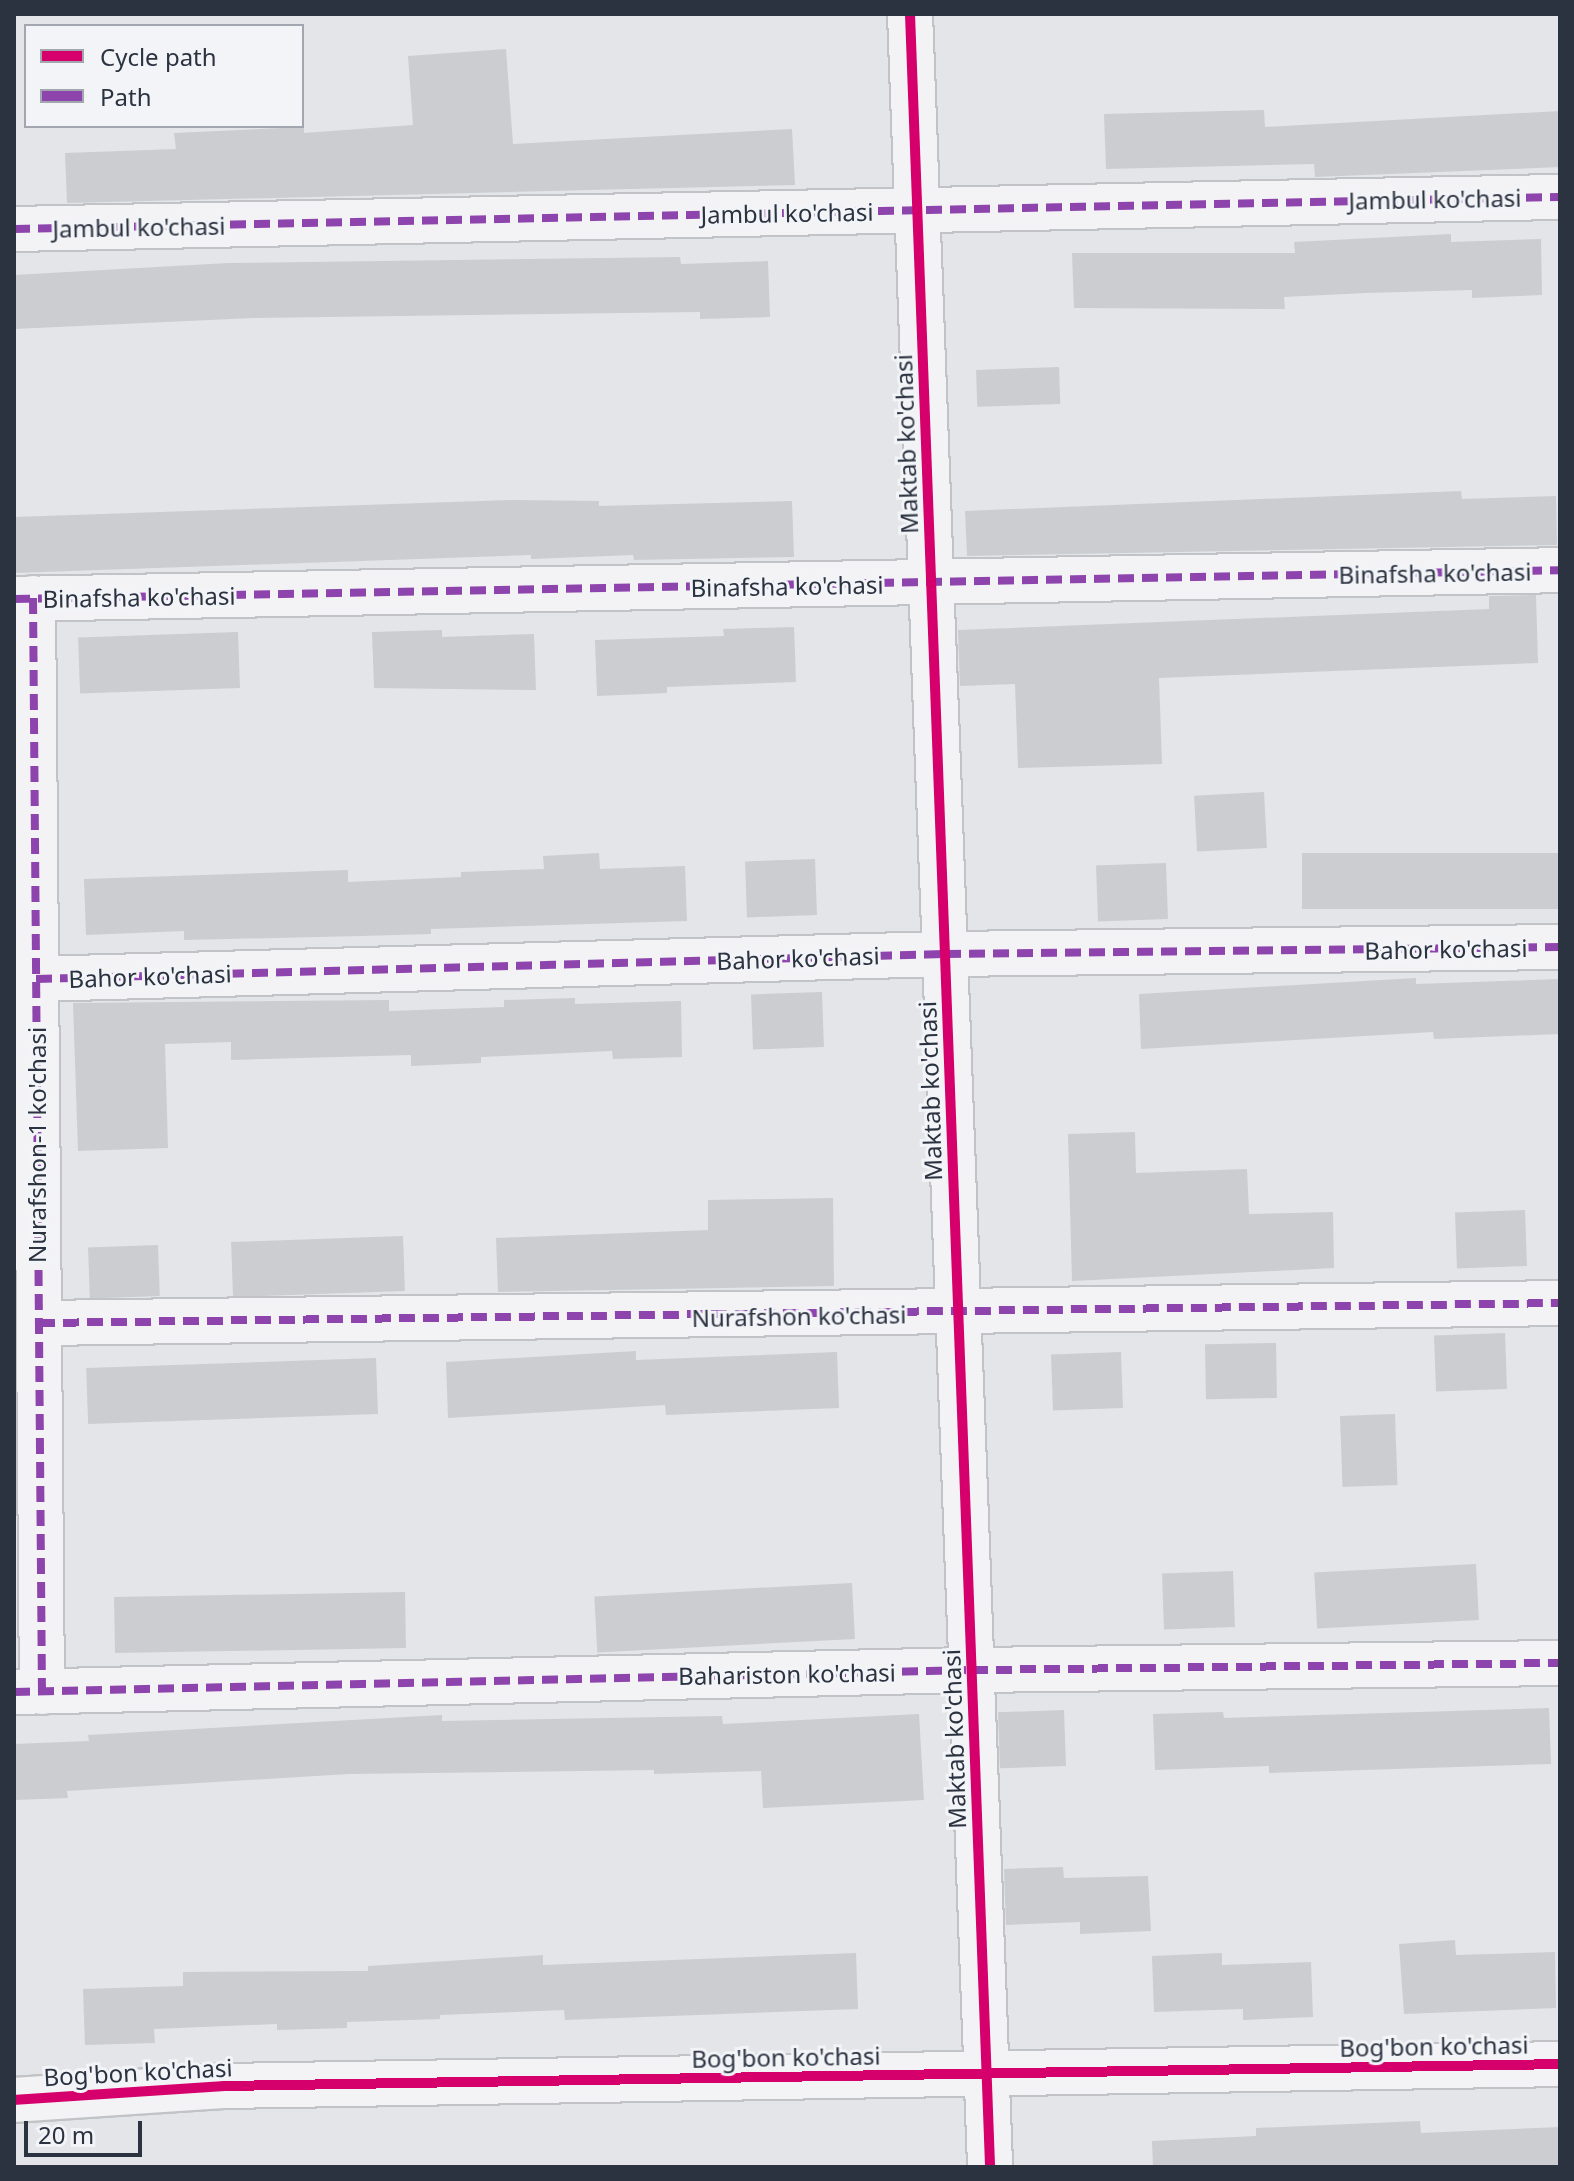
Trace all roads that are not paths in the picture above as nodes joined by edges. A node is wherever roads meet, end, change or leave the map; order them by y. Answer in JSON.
{"nodes":[{"id":1,"x":910,"y":14,"type":"edge"},
{"id":2,"x":1560,"y":197,"type":"edge"},
{"id":3,"x":917,"y":210,"type":"junction"},
{"id":4,"x":14,"y":229,"type":"edge"},
{"id":5,"x":1560,"y":570,"type":"edge"},
{"id":6,"x":931,"y":584,"type":"junction"},
{"id":7,"x":24,"y":599,"type":"edge"},
{"id":8,"x":1560,"y":947,"type":"edge"},
{"id":9,"x":945,"y":954,"type":"junction"},
{"id":10,"x":36,"y":979,"type":"junction"},
{"id":11,"x":1560,"y":1303,"type":"edge"},
{"id":12,"x":958,"y":1314,"type":"junction"},
{"id":13,"x":39,"y":1323,"type":"junction"},
{"id":14,"x":1560,"y":1663,"type":"edge"},
{"id":15,"x":972,"y":1670,"type":"junction"},
{"id":16,"x":28,"y":1692,"type":"edge"},
{"id":17,"x":1560,"y":2064,"type":"edge"},
{"id":18,"x":987,"y":2074,"type":"junction"},
{"id":19,"x":14,"y":2100,"type":"edge"},
{"id":20,"x":990,"y":2167,"type":"edge"}],
"edges":[{"from":1,"to":3,"type":"street","name":"Maktab ko'chasi"},
{"from":2,"to":3,"type":"street","name":"Jambul ko'chasi"},
{"from":3,"to":4,"type":"street","name":"Jambul ko'chasi"},
{"from":3,"to":6,"type":"street","name":"Maktab ko'chasi"},
{"from":5,"to":6,"type":"street","name":"Binafsha ko'chasi"},
{"from":6,"to":7,"type":"street","name":"Binafsha ko'chasi"},
{"from":6,"to":9,"type":"street","name":"Maktab ko'chasi"},
{"from":7,"to":10,"type":"street","name":"Nurafshon-1 ko'chasi"},
{"from":8,"to":9,"type":"street","name":"Bahor ko'chasi"},
{"from":9,"to":10,"type":"street","name":"Bahor ko'chasi"},
{"from":9,"to":12,"type":"street","name":"Maktab ko'chasi"},
{"from":10,"to":13,"type":"street","name":"Nurafshon-1 ko'chasi"},
{"from":11,"to":12,"type":"street","name":"Nurafshon ko'chasi"},
{"from":12,"to":13,"type":"street","name":"Nurafshon ko'chasi"},
{"from":12,"to":15,"type":"street","name":"Maktab ko'chasi"},
{"from":13,"to":16,"type":"street","name":"Nurafshon-1 ko'chasi"},
{"from":14,"to":15,"type":"street","name":"Bahariston ko'chasi"},
{"from":15,"to":16,"type":"street","name":"Bahariston ko'chasi"},
{"from":15,"to":18,"type":"street","name":"Maktab ko'chasi"},
{"from":17,"to":18,"type":"street","name":"Bog'bon ko'chasi"},
{"from":18,"to":19,"type":"street","name":"Bog'bon ko'chasi"},
{"from":18,"to":20,"type":"street","name":"Maktab ko'chasi"}]}
